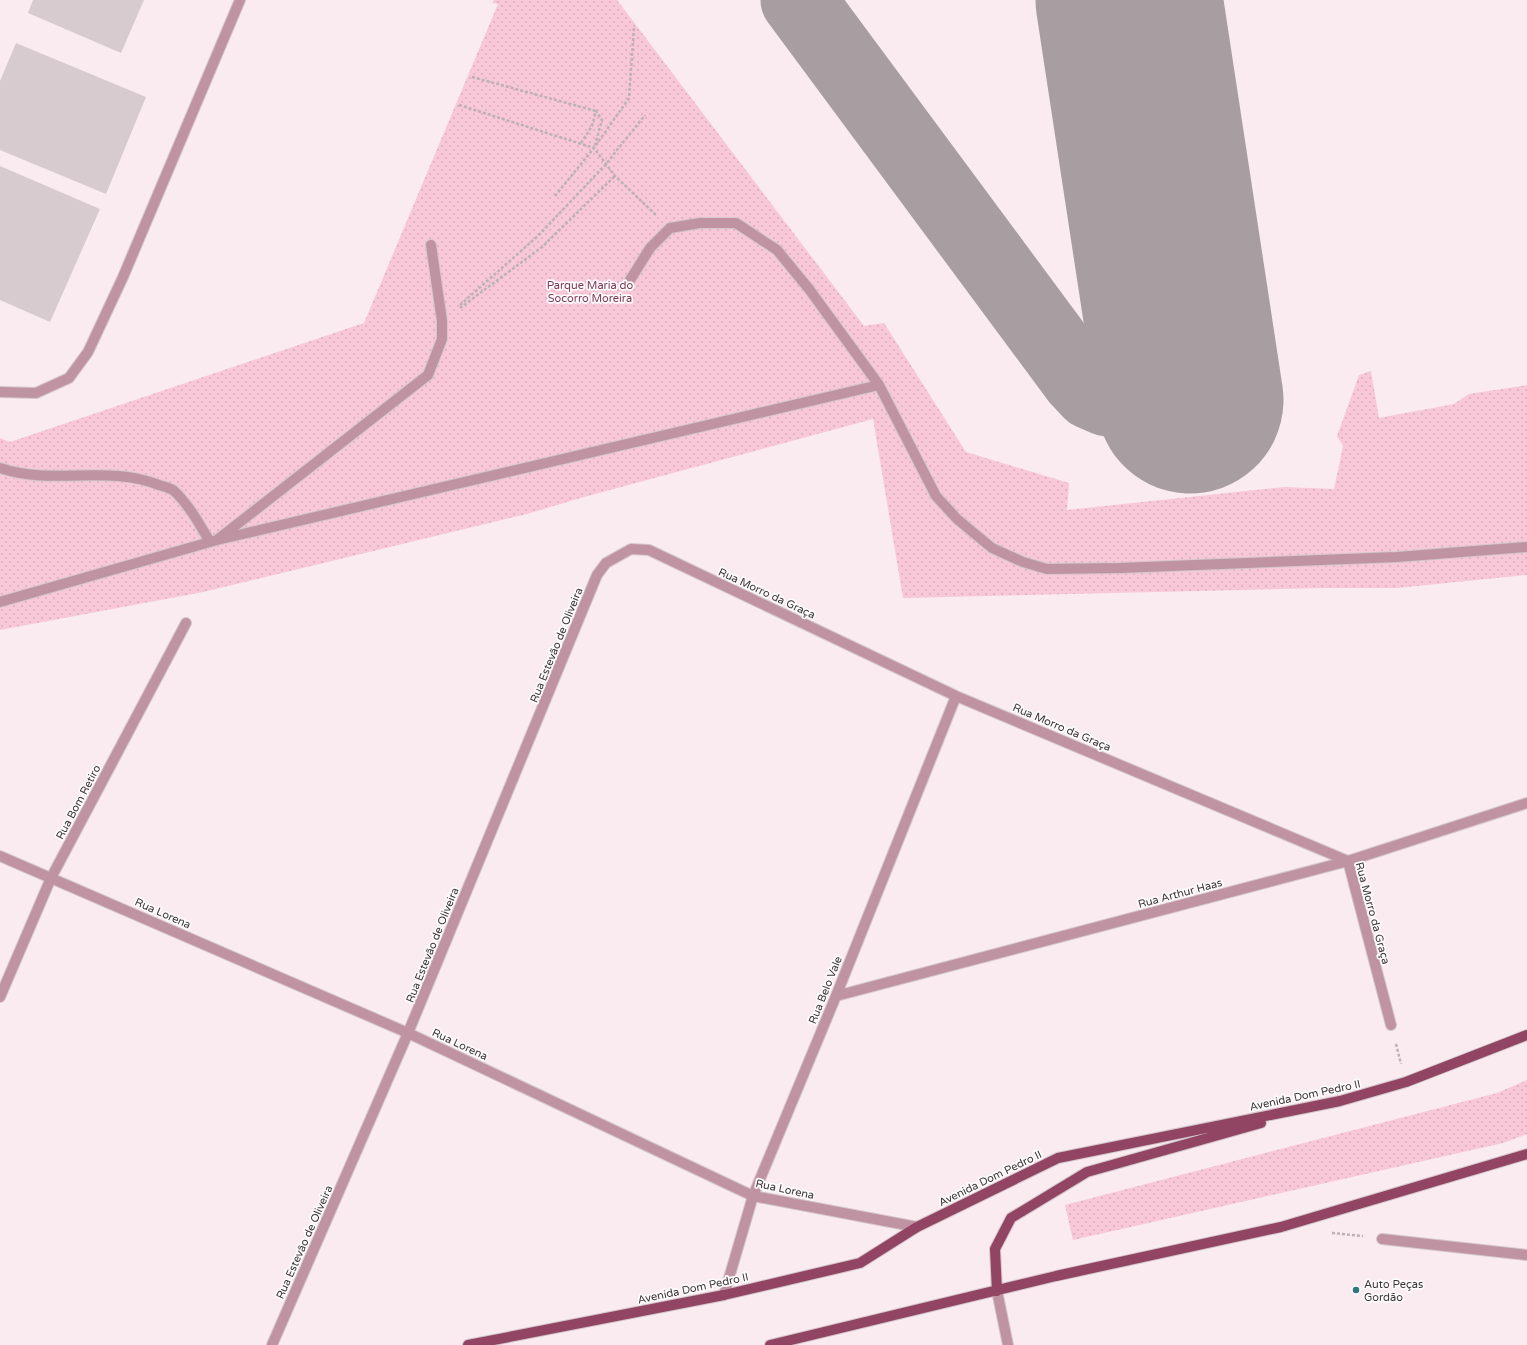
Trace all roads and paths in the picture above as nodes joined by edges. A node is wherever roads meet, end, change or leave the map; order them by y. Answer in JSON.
{"nodes":[{"id":1,"x":240,"y":0,"type":"edge"},
{"id":2,"x":634,"y":27,"type":"dead end"},
{"id":3,"x":472,"y":77,"type":"dead end"},
{"id":4,"x":459,"y":105,"type":"dead end"},
{"id":5,"x":596,"y":111,"type":"junction"},
{"id":6,"x":645,"y":115,"type":"dead end"},
{"id":7,"x":581,"y":144,"type":"junction"},
{"id":8,"x":594,"y":148,"type":"junction"},
{"id":9,"x":606,"y":164,"type":"junction"},
{"id":10,"x":615,"y":176,"type":"junction"},
{"id":11,"x":555,"y":196,"type":"dead end"},
{"id":12,"x":670,"y":228,"type":"junction"},
{"id":13,"x":431,"y":245,"type":"dead end"},
{"id":14,"x":627,"y":285,"type":"dead end"},
{"id":15,"x":442,"y":321,"type":"junction"},
{"id":16,"x":879,"y":385,"type":"junction"},
{"id":17,"x":0,"y":392,"type":"edge"},
{"id":18,"x":0,"y":468,"type":"edge"},
{"id":19,"x":214,"y":541,"type":"junction"},
{"id":20,"x":1527,"y":547,"type":"edge"},
{"id":21,"x":616,"y":557,"type":"joint"},
{"id":22,"x":0,"y":602,"type":"edge"},
{"id":23,"x":186,"y":623,"type":"dead end"},
{"id":24,"x":956,"y":696,"type":"junction"},
{"id":25,"x":1527,"y":804,"type":"edge"},
{"id":26,"x":0,"y":856,"type":"edge"},
{"id":27,"x":1348,"y":861,"type":"junction"},
{"id":28,"x":52,"y":878,"type":"junction"},
{"id":29,"x":836,"y":996,"type":"junction"},
{"id":30,"x":0,"y":997,"type":"edge"},
{"id":31,"x":1391,"y":1025,"type":"joint"},
{"id":32,"x":408,"y":1033,"type":"junction"},
{"id":33,"x":1527,"y":1035,"type":"edge"},
{"id":34,"x":1406,"y":1082,"type":"junction"},
{"id":35,"x":1340,"y":1101,"type":"junction"},
{"id":36,"x":1527,"y":1154,"type":"edge"},
{"id":37,"x":753,"y":1196,"type":"junction"},
{"id":38,"x":917,"y":1227,"type":"junction"},
{"id":39,"x":1382,"y":1238,"type":"dead end"},
{"id":40,"x":1527,"y":1255,"type":"edge"},
{"id":41,"x":997,"y":1291,"type":"junction"},
{"id":42,"x":724,"y":1295,"type":"junction"},
{"id":43,"x":272,"y":1345,"type":"edge"},
{"id":44,"x":468,"y":1345,"type":"edge"},
{"id":45,"x":770,"y":1345,"type":"edge"},
{"id":46,"x":1008,"y":1345,"type":"edge"}],
"edges":[{"from":1,"to":17,"type":"street"},
{"from":2,"to":8,"type":"path"},
{"from":3,"to":5,"type":"path"},
{"from":4,"to":7,"type":"path"},
{"from":5,"to":7,"type":"path"},
{"from":5,"to":8,"type":"path"},
{"from":6,"to":9,"type":"path"},
{"from":7,"to":8,"type":"path"},
{"from":8,"to":9,"type":"path"},
{"from":8,"to":11,"type":"path"},
{"from":9,"to":10,"type":"path"},
{"from":9,"to":15,"type":"path"},
{"from":10,"to":12,"type":"path"},
{"from":10,"to":15,"type":"path"},
{"from":12,"to":14,"type":"street"},
{"from":12,"to":16,"type":"street"},
{"from":13,"to":15,"type":"street"},
{"from":15,"to":19,"type":"street"},
{"from":16,"to":19,"type":"street"},
{"from":16,"to":20,"type":"street"},
{"from":18,"to":19,"type":"street"},
{"from":19,"to":22,"type":"street"},
{"from":21,"to":24,"type":"street","name":"Rua Morro da Graça"},
{"from":21,"to":32,"type":"street","name":"Rua Estevão de Oliveira"},
{"from":23,"to":28,"type":"street","name":"Rua Bom Retiro"},
{"from":24,"to":27,"type":"street","name":"Rua Morro da Graça"},
{"from":24,"to":29,"type":"street","name":"Rua Belo Vale"},
{"from":25,"to":27,"type":"street","name":"Rua Arthur Haas"},
{"from":26,"to":28,"type":"street","name":"Rua Lorena"},
{"from":27,"to":29,"type":"street","name":"Rua Arthur Haas"},
{"from":27,"to":31,"type":"street","name":"Rua Morro da Graça"},
{"from":28,"to":30,"type":"street","name":"Rua Bom Retiro"},
{"from":28,"to":32,"type":"street","name":"Rua Lorena"},
{"from":29,"to":37,"type":"street","name":"Rua Belo Vale"},
{"from":31,"to":34,"type":"path"},
{"from":32,"to":37,"type":"street","name":"Rua Lorena"},
{"from":32,"to":43,"type":"street","name":"Rua Estevão de Oliveira"},
{"from":33,"to":34,"type":"main road","name":"Avenida Dom Pedro II"},
{"from":34,"to":35,"type":"main road","name":"Avenida Dom Pedro II"},
{"from":35,"to":38,"type":"main road","name":"Avenida Dom Pedro II"},
{"from":35,"to":41,"type":"main road"},
{"from":36,"to":41,"type":"main road"},
{"from":37,"to":38,"type":"street","name":"Rua Lorena"},
{"from":37,"to":42,"type":"street","name":"Rua Belo Vale"},
{"from":38,"to":42,"type":"main road","name":"Avenida Dom Pedro II"},
{"from":39,"to":40,"type":"street"},
{"from":41,"to":45,"type":"main road"},
{"from":41,"to":46,"type":"street"},
{"from":42,"to":44,"type":"main road","name":"Avenida Dom Pedro II"}]}
